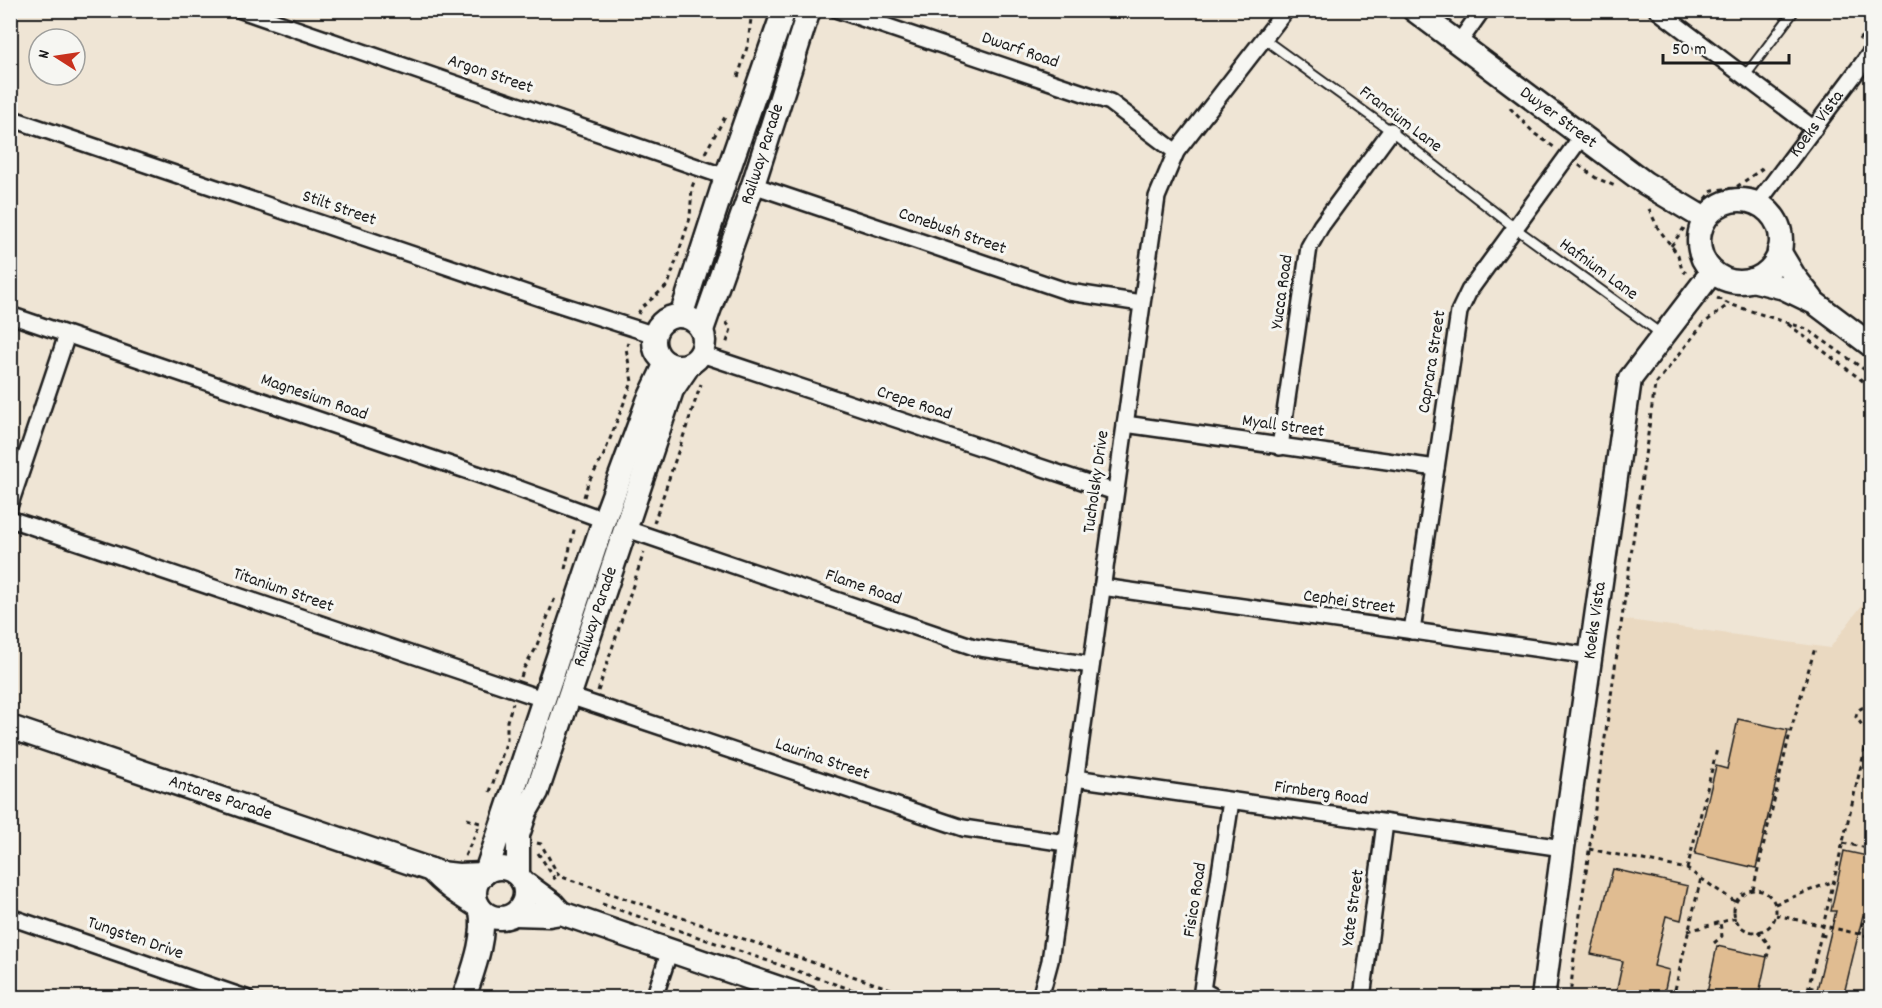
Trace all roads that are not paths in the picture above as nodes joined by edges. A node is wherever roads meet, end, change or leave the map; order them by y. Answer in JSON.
{"nodes":[{"id":1,"x":241,"y":10,"type":"edge"},
{"id":2,"x":784,"y":10,"type":"edge"},
{"id":3,"x":809,"y":10,"type":"edge"},
{"id":4,"x":838,"y":10,"type":"edge"},
{"id":5,"x":1286,"y":10,"type":"edge"},
{"id":6,"x":1414,"y":10,"type":"edge"},
{"id":7,"x":1482,"y":10,"type":"edge"},
{"id":8,"x":1657,"y":10,"type":"edge"},
{"id":9,"x":1795,"y":10,"type":"edge"},
{"id":10,"x":1264,"y":39,"type":"junction"},
{"id":11,"x":1458,"y":44,"type":"junction"},
{"id":12,"x":1872,"y":51,"type":"edge"},
{"id":13,"x":1745,"y":76,"type":"junction"},
{"id":14,"x":10,"y":118,"type":"edge"},
{"id":15,"x":1814,"y":129,"type":"junction"},
{"id":16,"x":1391,"y":131,"type":"junction"},
{"id":17,"x":1582,"y":136,"type":"junction"},
{"id":18,"x":1176,"y":152,"type":"junction"},
{"id":19,"x":726,"y":177,"type":"junction"},
{"id":20,"x":753,"y":185,"type":"junction"},
{"id":21,"x":1757,"y":204,"type":"junction"},
{"id":22,"x":1700,"y":216,"type":"junction"},
{"id":23,"x":1515,"y":228,"type":"junction"},
{"id":24,"x":1779,"y":251,"type":"junction"},
{"id":25,"x":1712,"y":272,"type":"junction"},
{"id":26,"x":1752,"y":280,"type":"junction"},
{"id":27,"x":1141,"y":303,"type":"junction"},
{"id":28,"x":1815,"y":303,"type":"junction"},
{"id":29,"x":10,"y":315,"type":"edge"},
{"id":30,"x":681,"y":316,"type":"junction"},
{"id":31,"x":702,"y":330,"type":"junction"},
{"id":32,"x":67,"y":335,"type":"junction"},
{"id":33,"x":655,"y":335,"type":"junction"},
{"id":34,"x":1664,"y":335,"type":"junction"},
{"id":35,"x":1872,"y":346,"type":"edge"},
{"id":36,"x":695,"y":359,"type":"junction"},
{"id":37,"x":666,"y":363,"type":"junction"},
{"id":38,"x":1125,"y":424,"type":"junction"},
{"id":39,"x":1280,"y":447,"type":"junction"},
{"id":40,"x":1436,"y":468,"type":"junction"},
{"id":41,"x":1115,"y":492,"type":"junction"},
{"id":42,"x":10,"y":504,"type":"edge"},
{"id":43,"x":10,"y":519,"type":"edge"},
{"id":44,"x":604,"y":520,"type":"junction"},
{"id":45,"x":627,"y":529,"type":"junction"},
{"id":46,"x":1102,"y":587,"type":"junction"},
{"id":47,"x":1412,"y":631,"type":"junction"},
{"id":48,"x":1591,"y":656,"type":"junction"},
{"id":49,"x":1091,"y":665,"type":"junction"},
{"id":50,"x":569,"y":696,"type":"junction"},
{"id":51,"x":543,"y":699,"type":"junction"},
{"id":52,"x":10,"y":727,"type":"edge"},
{"id":53,"x":1075,"y":778,"type":"junction"},
{"id":54,"x":1231,"y":801,"type":"junction"},
{"id":55,"x":1385,"y":823,"type":"junction"},
{"id":56,"x":1066,"y":843,"type":"junction"},
{"id":57,"x":1563,"y":848,"type":"junction"},
{"id":58,"x":431,"y":870,"type":"junction"},
{"id":59,"x":485,"y":873,"type":"junction"},
{"id":60,"x":521,"y":879,"type":"junction"},
{"id":61,"x":481,"y":909,"type":"junction"},
{"id":62,"x":561,"y":913,"type":"junction"},
{"id":63,"x":513,"y":915,"type":"junction"},
{"id":64,"x":10,"y":917,"type":"edge"},
{"id":65,"x":670,"y":950,"type":"junction"},
{"id":66,"x":476,"y":962,"type":"junction"},
{"id":67,"x":246,"y":998,"type":"edge"},
{"id":68,"x":464,"y":998,"type":"edge"},
{"id":69,"x":654,"y":998,"type":"edge"},
{"id":70,"x":808,"y":998,"type":"edge"},
{"id":71,"x":1040,"y":998,"type":"edge"},
{"id":72,"x":1216,"y":998,"type":"edge"},
{"id":73,"x":1362,"y":998,"type":"edge"},
{"id":74,"x":1543,"y":998,"type":"edge"}],
"edges":[{"from":1,"to":19,"type":"street","name":"Argon Street"},
{"from":2,"to":19,"type":"street","name":"Railway Parade"},
{"from":3,"to":20,"type":"street","name":"Railway Parade"},
{"from":4,"to":18,"type":"street","name":"Dwarf Road"},
{"from":5,"to":10,"type":"street","name":"Tucholsky Drive"},
{"from":6,"to":11,"type":"street","name":"Dwyer Street"},
{"from":7,"to":11,"type":"street"},
{"from":8,"to":13,"type":"street"},
{"from":9,"to":13,"type":"lane"},
{"from":10,"to":16,"type":"lane","name":"Francium Lane"},
{"from":10,"to":18,"type":"street","name":"Tucholsky Drive"},
{"from":11,"to":17,"type":"street","name":"Dwyer Street"},
{"from":12,"to":15,"type":"street","name":"Koeks Vista"},
{"from":13,"to":15,"type":"street"},
{"from":14,"to":33,"type":"street","name":"Stilt Street"},
{"from":15,"to":21,"type":"street","name":"Koeks Vista"},
{"from":16,"to":23,"type":"lane","name":"Francium Lane"},
{"from":16,"to":39,"type":"street","name":"Yucca Road"},
{"from":17,"to":22,"type":"street","name":"Dwyer Street"},
{"from":17,"to":23,"type":"street","name":"Caprara Street"},
{"from":18,"to":27,"type":"street","name":"Tucholsky Drive"},
{"from":19,"to":30,"type":"street","name":"Railway Parade"},
{"from":20,"to":27,"type":"street","name":"Conebush Street"},
{"from":20,"to":31,"type":"street","name":"Railway Parade"},
{"from":21,"to":22,"type":"street"},
{"from":21,"to":24,"type":"street"},
{"from":22,"to":25,"type":"street"},
{"from":23,"to":34,"type":"lane","name":"Hafnium Lane"},
{"from":23,"to":40,"type":"street","name":"Caprara Street"},
{"from":24,"to":26,"type":"street"},
{"from":24,"to":28,"type":"street"},
{"from":25,"to":26,"type":"street"},
{"from":25,"to":34,"type":"street","name":"Koeks Vista"},
{"from":26,"to":28,"type":"street"},
{"from":27,"to":38,"type":"street","name":"Tucholsky Drive"},
{"from":28,"to":35,"type":"street"},
{"from":29,"to":32,"type":"street","name":"Magnesium Road"},
{"from":30,"to":31,"type":"street"},
{"from":30,"to":33,"type":"street"},
{"from":31,"to":36,"type":"street"},
{"from":32,"to":42,"type":"street"},
{"from":32,"to":44,"type":"street","name":"Magnesium Road"},
{"from":33,"to":37,"type":"street"},
{"from":34,"to":48,"type":"street","name":"Koeks Vista"},
{"from":36,"to":37,"type":"street"},
{"from":36,"to":41,"type":"street","name":"Crepe Road"},
{"from":36,"to":45,"type":"street","name":"Railway Parade"},
{"from":37,"to":44,"type":"street","name":"Railway Parade"},
{"from":38,"to":39,"type":"street","name":"Myall Street"},
{"from":38,"to":41,"type":"street","name":"Tucholsky Drive"},
{"from":39,"to":40,"type":"street","name":"Myall Street"},
{"from":40,"to":47,"type":"street","name":"Caprara Street"},
{"from":41,"to":46,"type":"street","name":"Tucholsky Drive"},
{"from":43,"to":51,"type":"street","name":"Titanium Street"},
{"from":44,"to":51,"type":"street","name":"Railway Parade"},
{"from":45,"to":49,"type":"street","name":"Flame Road"},
{"from":45,"to":50,"type":"street","name":"Railway Parade"},
{"from":46,"to":47,"type":"street","name":"Cephei Street"},
{"from":46,"to":49,"type":"street","name":"Tucholsky Drive"},
{"from":47,"to":48,"type":"street","name":"Cephei Street"},
{"from":48,"to":57,"type":"street","name":"Koeks Vista"},
{"from":49,"to":53,"type":"street","name":"Tucholsky Drive"},
{"from":50,"to":56,"type":"street","name":"Laurina Street"},
{"from":50,"to":60,"type":"street","name":"Railway Parade"},
{"from":51,"to":59,"type":"street","name":"Railway Parade"},
{"from":52,"to":58,"type":"street","name":"Antares Parade"},
{"from":53,"to":54,"type":"street","name":"Firnberg Road"},
{"from":53,"to":56,"type":"street","name":"Tucholsky Drive"},
{"from":54,"to":55,"type":"street","name":"Firnberg Road"},
{"from":54,"to":72,"type":"street","name":"Fisico Road"},
{"from":55,"to":57,"type":"street","name":"Firnberg Road"},
{"from":55,"to":73,"type":"street","name":"Yate Street"},
{"from":56,"to":71,"type":"street","name":"Tucholsky Drive"},
{"from":57,"to":74,"type":"street","name":"Koeks Vista"},
{"from":58,"to":59,"type":"street","name":"Antares Parade"},
{"from":58,"to":61,"type":"street","name":"Antares Parade"},
{"from":59,"to":60,"type":"street"},
{"from":59,"to":61,"type":"street"},
{"from":60,"to":62,"type":"street"},
{"from":60,"to":63,"type":"street"},
{"from":61,"to":63,"type":"street"},
{"from":61,"to":66,"type":"street"},
{"from":62,"to":63,"type":"street"},
{"from":62,"to":65,"type":"street"},
{"from":63,"to":66,"type":"street"},
{"from":64,"to":67,"type":"street","name":"Tungsten Drive"},
{"from":65,"to":69,"type":"street"},
{"from":65,"to":70,"type":"street"},
{"from":66,"to":68,"type":"street"}]}
